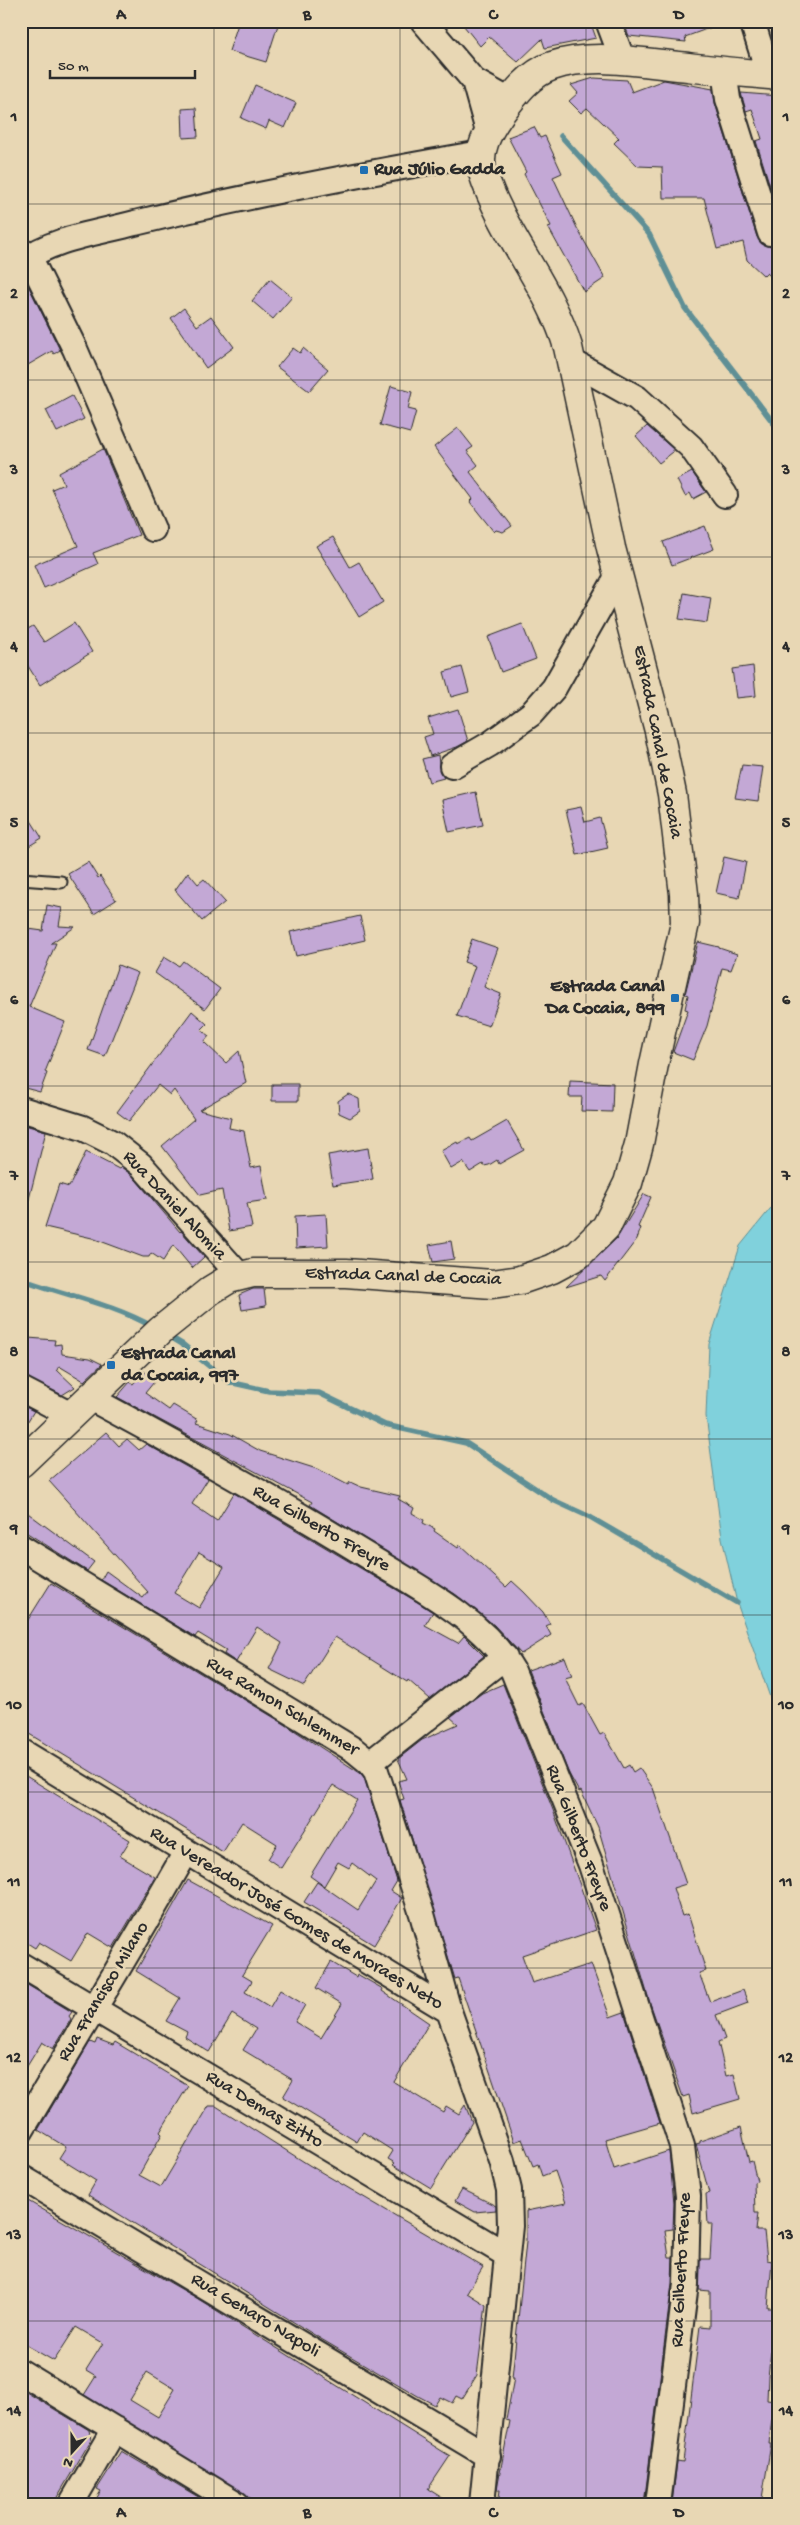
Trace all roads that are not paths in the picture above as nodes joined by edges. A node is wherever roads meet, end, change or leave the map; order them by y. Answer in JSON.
{"nodes":[{"id":1,"x":423,"y":21,"type":"edge"},
{"id":2,"x":608,"y":21,"type":"edge"},
{"id":3,"x":752,"y":21,"type":"edge"},
{"id":4,"x":623,"y":61,"type":"junction"},
{"id":5,"x":724,"y":71,"type":"junction"},
{"id":6,"x":774,"y":75,"type":"edge"},
{"id":7,"x":474,"y":81,"type":"junction"},
{"id":8,"x":510,"y":101,"type":"junction"},
{"id":9,"x":485,"y":142,"type":"junction"},
{"id":10,"x":770,"y":234,"type":"dead end"},
{"id":11,"x":25,"y":259,"type":"edge"},
{"id":12,"x":572,"y":360,"type":"junction"},
{"id":13,"x":724,"y":495,"type":"dead end"},
{"id":14,"x":153,"y":529,"type":"dead end"},
{"id":15,"x":618,"y":575,"type":"junction"},
{"id":16,"x":452,"y":766,"type":"dead end"},
{"id":17,"x":21,"y":879,"type":"edge"},
{"id":18,"x":60,"y":882,"type":"dead end"},
{"id":19,"x":21,"y":1109,"type":"edge"},
{"id":20,"x":240,"y":1276,"type":"junction"},
{"id":21,"x":21,"y":1389,"type":"edge"},
{"id":22,"x":81,"y":1407,"type":"junction"},
{"id":23,"x":21,"y":1463,"type":"edge"},
{"id":24,"x":21,"y":1547,"type":"edge"},
{"id":25,"x":505,"y":1657,"type":"junction"},
{"id":26,"x":21,"y":1751,"type":"edge"},
{"id":27,"x":370,"y":1763,"type":"junction"},
{"id":28,"x":186,"y":1852,"type":"junction"},
{"id":29,"x":21,"y":1965,"type":"edge"},
{"id":30,"x":94,"y":2008,"type":"junction"},
{"id":31,"x":449,"y":2011,"type":"junction"},
{"id":32,"x":21,"y":2131,"type":"edge"},
{"id":33,"x":21,"y":2177,"type":"edge"},
{"id":34,"x":507,"y":2255,"type":"junction"},
{"id":35,"x":21,"y":2372,"type":"edge"},
{"id":36,"x":115,"y":2429,"type":"junction"},
{"id":37,"x":488,"y":2456,"type":"junction"},
{"id":38,"x":71,"y":2504,"type":"edge"},
{"id":39,"x":238,"y":2504,"type":"edge"},
{"id":40,"x":482,"y":2504,"type":"edge"},
{"id":41,"x":658,"y":2504,"type":"edge"}],
"edges":[{"from":1,"to":7,"type":"street"},
{"from":2,"to":4,"type":"street"},
{"from":3,"to":6,"type":"street"},
{"from":4,"to":5,"type":"main road"},
{"from":4,"to":8,"type":"main road"},
{"from":5,"to":6,"type":"main road"},
{"from":5,"to":10,"type":"street"},
{"from":7,"to":8,"type":"street"},
{"from":7,"to":9,"type":"street"},
{"from":8,"to":9,"type":"main road"},
{"from":9,"to":11,"type":"street"},
{"from":9,"to":12,"type":"main road","name":"Estrada Canal de Cocaia"},
{"from":11,"to":14,"type":"street"},
{"from":12,"to":13,"type":"street"},
{"from":12,"to":15,"type":"main road","name":"Estrada Canal de Cocaia"},
{"from":15,"to":16,"type":"street"},
{"from":15,"to":20,"type":"main road","name":"Estrada Canal de Cocaia"},
{"from":17,"to":18,"type":"lane"},
{"from":19,"to":20,"type":"street","name":"Rua Daniel Alomia"},
{"from":20,"to":22,"type":"main road","name":"Estrada Canal de Cocaia"},
{"from":21,"to":22,"type":"street","name":"Rua Gilberto Freyre"},
{"from":22,"to":23,"type":"main road","name":"Estrada Canal de Cocaia"},
{"from":22,"to":25,"type":"street","name":"Rua Gilberto Freyre"},
{"from":24,"to":27,"type":"street","name":"Rua Ramon Schlemmer"},
{"from":25,"to":27,"type":"street"},
{"from":25,"to":41,"type":"street","name":"Rua Gilberto Freyre"},
{"from":26,"to":28,"type":"street","name":"Rua Vereador José Gomes de Moraes Neto"},
{"from":27,"to":31,"type":"street","name":"Rua Ramon Schlemmer"},
{"from":28,"to":30,"type":"street","name":"Rua Francisco Milano"},
{"from":28,"to":31,"type":"street","name":"Rua Vereador José Gomes de Moraes Neto"},
{"from":29,"to":30,"type":"street","name":"Rua Demas Zitto"},
{"from":30,"to":32,"type":"street","name":"Rua Francisco Milano"},
{"from":30,"to":34,"type":"street","name":"Rua Demas Zitto"},
{"from":31,"to":34,"type":"street","name":"Rua Vereador José Gomes de Moraes Neto"},
{"from":33,"to":37,"type":"street","name":"Rua Genaro Napoli"},
{"from":34,"to":37,"type":"street","name":"Rua Vereador José Gomes de Moraes Neto"},
{"from":35,"to":36,"type":"street"},
{"from":36,"to":38,"type":"street"},
{"from":36,"to":39,"type":"street"},
{"from":37,"to":40,"type":"street","name":"Rua Vereador José Gomes de Moraes Neto"}]}
